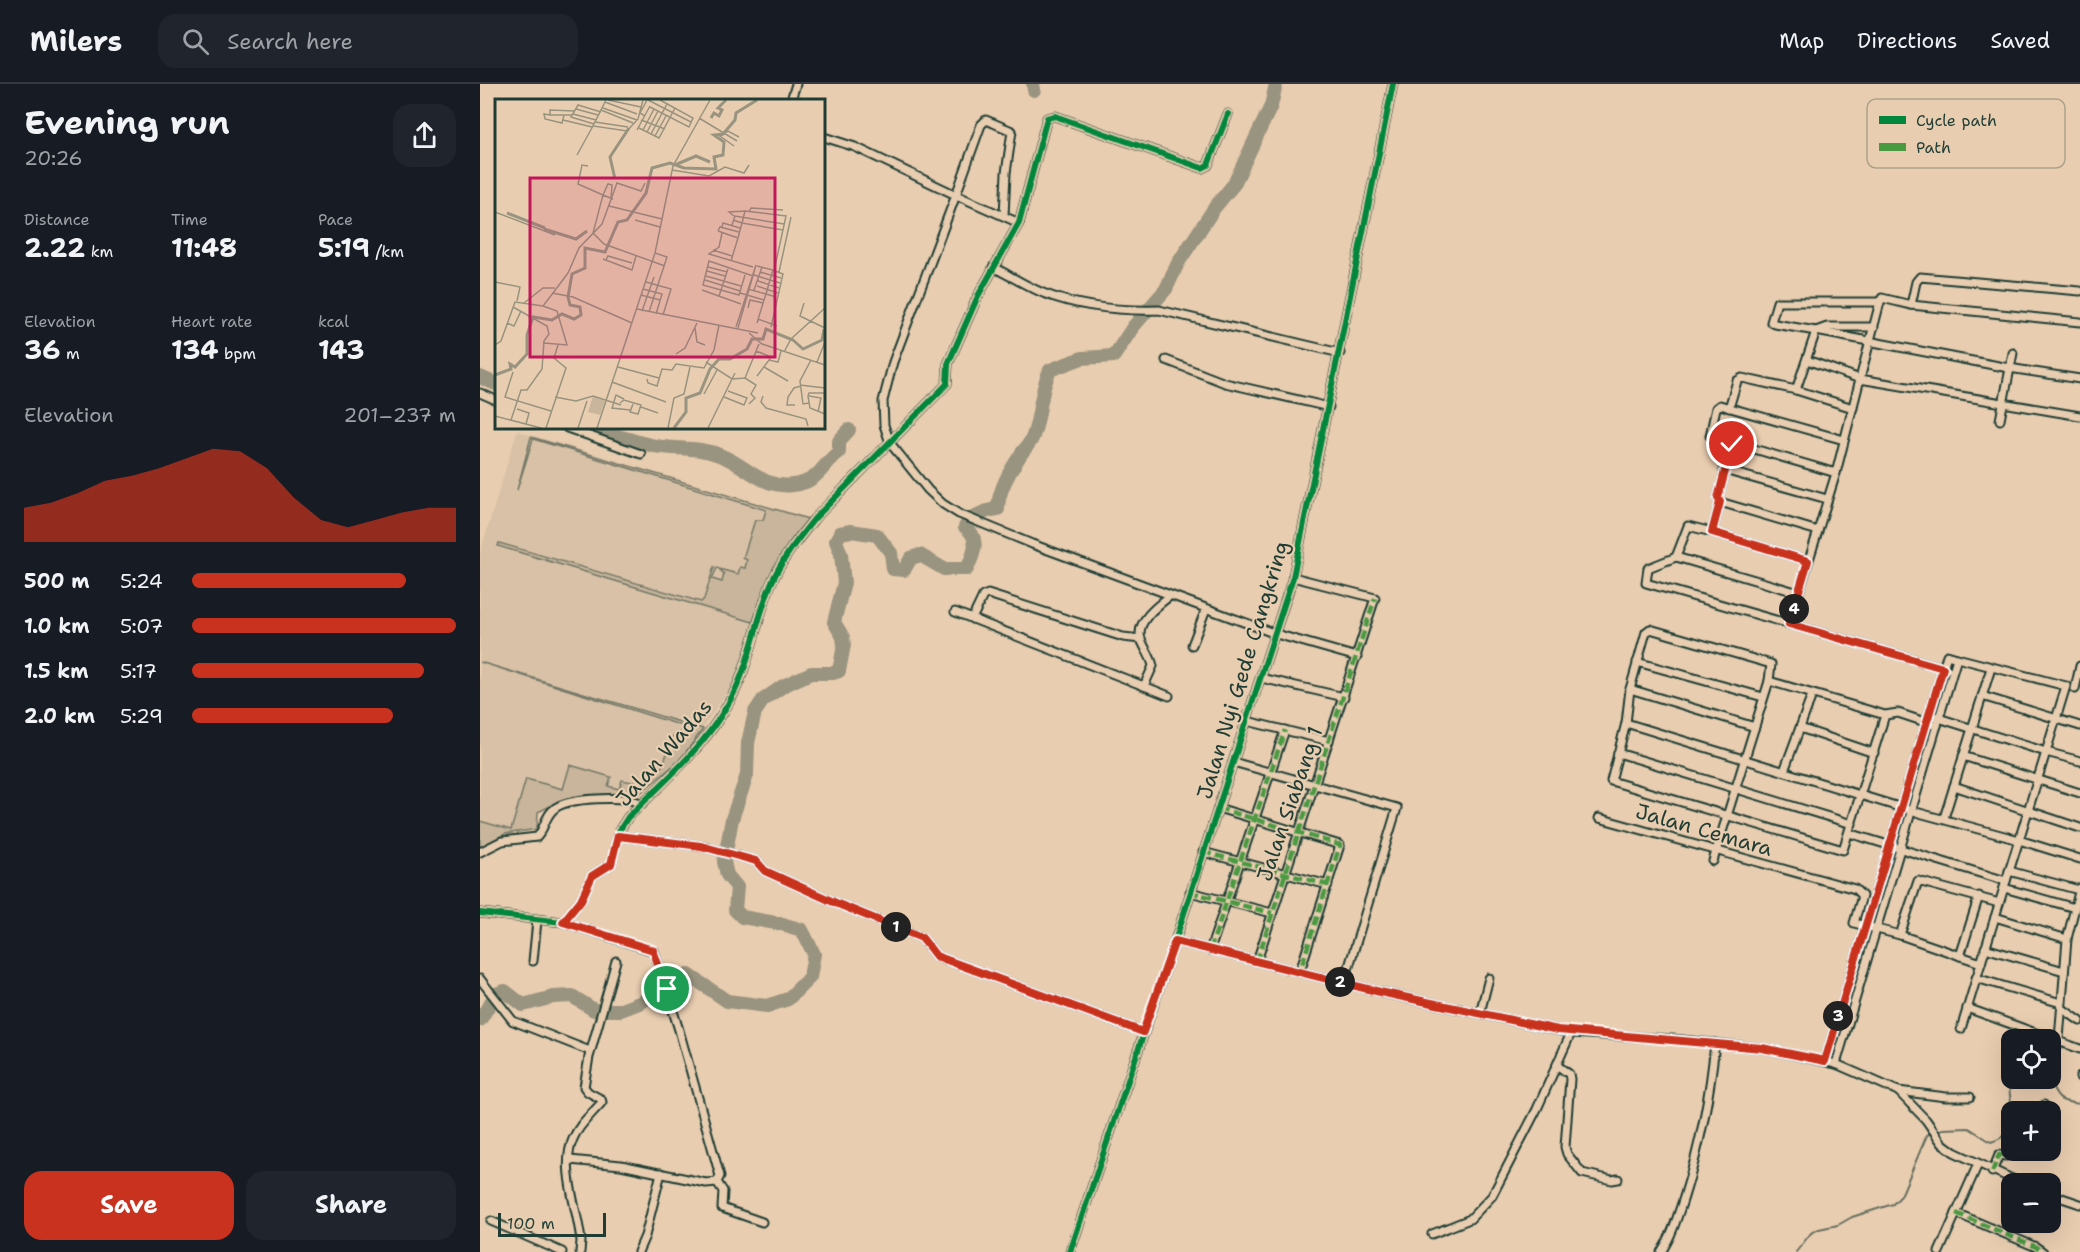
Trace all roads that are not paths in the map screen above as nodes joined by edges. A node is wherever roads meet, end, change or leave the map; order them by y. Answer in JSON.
{"nodes":[{"id":1,"x":796,"y":84,"type":"edge"},
{"id":2,"x":1393,"y":84,"type":"edge"},
{"id":3,"x":791,"y":99,"type":"edge"},
{"id":4,"x":1228,"y":114,"type":"dead end"},
{"id":5,"x":825,"y":137,"type":"edge"},
{"id":6,"x":956,"y":195,"type":"junction"},
{"id":7,"x":1004,"y":216,"type":"junction"},
{"id":8,"x":1019,"y":223,"type":"junction"},
{"id":9,"x":993,"y":267,"type":"junction"},
{"id":10,"x":2080,"y":291,"type":"edge"},
{"id":11,"x":1880,"y":302,"type":"junction"},
{"id":12,"x":1911,"y":305,"type":"junction"},
{"id":13,"x":2080,"y":322,"type":"edge"},
{"id":14,"x":1874,"y":327,"type":"junction"},
{"id":15,"x":1816,"y":331,"type":"junction"},
{"id":16,"x":1870,"y":342,"type":"junction"},
{"id":17,"x":1340,"y":353,"type":"junction"},
{"id":18,"x":2013,"y":353,"type":"dead end"},
{"id":19,"x":1166,"y":360,"type":"dead end"},
{"id":20,"x":1807,"y":360,"type":"junction"},
{"id":21,"x":2009,"y":368,"type":"junction"},
{"id":22,"x":1860,"y":379,"type":"junction"},
{"id":23,"x":2080,"y":379,"type":"edge"},
{"id":24,"x":1796,"y":390,"type":"junction"},
{"id":25,"x":480,"y":393,"type":"edge"},
{"id":26,"x":495,"y":400,"type":"edge"},
{"id":27,"x":2003,"y":404,"type":"junction"},
{"id":28,"x":1329,"y":407,"type":"junction"},
{"id":29,"x":1729,"y":408,"type":"junction"},
{"id":30,"x":1853,"y":408,"type":"junction"},
{"id":31,"x":2080,"y":416,"type":"edge"},
{"id":32,"x":2000,"y":420,"type":"dead end"},
{"id":33,"x":570,"y":429,"type":"edge"},
{"id":34,"x":1844,"y":440,"type":"junction"},
{"id":35,"x":890,"y":443,"type":"junction"},
{"id":36,"x":1732,"y":444,"type":"junction"},
{"id":37,"x":640,"y":454,"type":"dead end"},
{"id":38,"x":1724,"y":470,"type":"junction"},
{"id":39,"x":1836,"y":473,"type":"junction"},
{"id":40,"x":1827,"y":500,"type":"junction"},
{"id":41,"x":1720,"y":502,"type":"junction"},
{"id":42,"x":1818,"y":531,"type":"junction"},
{"id":43,"x":1712,"y":532,"type":"junction"},
{"id":44,"x":1676,"y":557,"type":"junction"},
{"id":45,"x":1808,"y":561,"type":"junction"},
{"id":46,"x":1293,"y":577,"type":"junction"},
{"id":47,"x":1799,"y":593,"type":"junction"},
{"id":48,"x":1170,"y":596,"type":"junction"},
{"id":49,"x":1206,"y":609,"type":"junction"},
{"id":50,"x":955,"y":612,"type":"dead end"},
{"id":51,"x":972,"y":619,"type":"junction"},
{"id":52,"x":1789,"y":624,"type":"junction"},
{"id":53,"x":1276,"y":634,"type":"junction"},
{"id":54,"x":1141,"y":639,"type":"junction"},
{"id":55,"x":1191,"y":645,"type":"dead end"},
{"id":56,"x":1357,"y":657,"type":"junction"},
{"id":57,"x":1957,"y":658,"type":"junction"},
{"id":58,"x":1637,"y":662,"type":"junction"},
{"id":59,"x":2080,"y":666,"type":"edge"},
{"id":60,"x":1943,"y":668,"type":"junction"},
{"id":61,"x":1991,"y":668,"type":"junction"},
{"id":62,"x":1953,"y":671,"type":"junction"},
{"id":63,"x":1261,"y":678,"type":"junction"},
{"id":64,"x":1769,"y":681,"type":"junction"},
{"id":65,"x":1144,"y":686,"type":"junction"},
{"id":66,"x":2066,"y":686,"type":"junction"},
{"id":67,"x":1630,"y":689,"type":"junction"},
{"id":68,"x":2077,"y":690,"type":"edge"},
{"id":69,"x":1812,"y":695,"type":"junction"},
{"id":70,"x":1169,"y":696,"type":"dead end"},
{"id":71,"x":1763,"y":696,"type":"junction"},
{"id":72,"x":1982,"y":696,"type":"junction"},
{"id":73,"x":1344,"y":697,"type":"junction"},
{"id":74,"x":1885,"y":715,"type":"junction"},
{"id":75,"x":1928,"y":719,"type":"junction"},
{"id":76,"x":2056,"y":719,"type":"junction"},
{"id":77,"x":1247,"y":721,"type":"junction"},
{"id":78,"x":1938,"y":722,"type":"junction"},
{"id":79,"x":1626,"y":723,"type":"junction"},
{"id":80,"x":2080,"y":726,"type":"edge"},
{"id":81,"x":1755,"y":727,"type":"junction"},
{"id":82,"x":1800,"y":728,"type":"junction"},
{"id":83,"x":1971,"y":728,"type":"junction"},
{"id":84,"x":1285,"y":730,"type":"junction"},
{"id":85,"x":1329,"y":741,"type":"junction"},
{"id":86,"x":2046,"y":752,"type":"junction"},
{"id":87,"x":1618,"y":753,"type":"junction"},
{"id":88,"x":1875,"y":753,"type":"junction"},
{"id":89,"x":1963,"y":756,"type":"junction"},
{"id":90,"x":1744,"y":759,"type":"junction"},
{"id":91,"x":2080,"y":761,"type":"edge"},
{"id":92,"x":1233,"y":762,"type":"junction"},
{"id":93,"x":1784,"y":771,"type":"junction"},
{"id":94,"x":1270,"y":775,"type":"junction"},
{"id":95,"x":2037,"y":778,"type":"junction"},
{"id":96,"x":1315,"y":786,"type":"junction"},
{"id":97,"x":1954,"y":786,"type":"junction"},
{"id":98,"x":1735,"y":788,"type":"junction"},
{"id":99,"x":2080,"y":793,"type":"edge"},
{"id":100,"x":1862,"y":794,"type":"junction"},
{"id":101,"x":641,"y":803,"type":"junction"},
{"id":102,"x":1900,"y":807,"type":"junction"},
{"id":103,"x":1218,"y":808,"type":"junction"},
{"id":104,"x":2028,"y":810,"type":"junction"},
{"id":105,"x":1912,"y":811,"type":"junction"},
{"id":106,"x":1728,"y":816,"type":"junction"},
{"id":107,"x":1599,"y":818,"type":"dead end"},
{"id":108,"x":1944,"y":818,"type":"junction"},
{"id":109,"x":1256,"y":819,"type":"junction"},
{"id":110,"x":1852,"y":824,"type":"junction"},
{"id":111,"x":2080,"y":828,"type":"edge"},
{"id":112,"x":1299,"y":830,"type":"junction"},
{"id":113,"x":1849,"y":833,"type":"junction"},
{"id":114,"x":618,"y":836,"type":"junction"},
{"id":115,"x":2019,"y":840,"type":"junction"},
{"id":116,"x":1889,"y":845,"type":"junction"},
{"id":117,"x":1718,"y":850,"type":"junction"},
{"id":118,"x":1900,"y":850,"type":"junction"},
{"id":119,"x":480,"y":852,"type":"edge"},
{"id":120,"x":1203,"y":852,"type":"junction"},
{"id":121,"x":2080,"y":860,"type":"edge"},
{"id":122,"x":1242,"y":861,"type":"junction"},
{"id":123,"x":1713,"y":861,"type":"dead end"},
{"id":124,"x":2009,"y":871,"type":"junction"},
{"id":125,"x":1285,"y":872,"type":"junction"},
{"id":126,"x":2005,"y":884,"type":"junction"},
{"id":127,"x":1328,"y":885,"type":"junction"},
{"id":128,"x":2080,"y":889,"type":"edge"},
{"id":129,"x":1190,"y":892,"type":"junction"},
{"id":130,"x":1979,"y":896,"type":"junction"},
{"id":131,"x":1226,"y":902,"type":"junction"},
{"id":132,"x":1999,"y":903,"type":"junction"},
{"id":133,"x":2075,"y":908,"type":"junction"},
{"id":134,"x":480,"y":913,"type":"edge"},
{"id":135,"x":1272,"y":913,"type":"junction"},
{"id":136,"x":1995,"y":918,"type":"junction"},
{"id":137,"x":537,"y":921,"type":"junction"},
{"id":138,"x":563,"y":922,"type":"junction"},
{"id":139,"x":1865,"y":926,"type":"junction"},
{"id":140,"x":1876,"y":929,"type":"junction"},
{"id":141,"x":1900,"y":935,"type":"junction"},
{"id":142,"x":2067,"y":939,"type":"junction"},
{"id":143,"x":1175,"y":941,"type":"junction"},
{"id":144,"x":1986,"y":948,"type":"junction"},
{"id":145,"x":1210,"y":950,"type":"junction"},
{"id":146,"x":1960,"y":956,"type":"junction"},
{"id":147,"x":533,"y":961,"type":"dead end"},
{"id":148,"x":616,"y":961,"type":"dead end"},
{"id":149,"x":1257,"y":961,"type":"junction"},
{"id":150,"x":1981,"y":963,"type":"junction"},
{"id":151,"x":1300,"y":971,"type":"junction"},
{"id":152,"x":2064,"y":971,"type":"junction"},
{"id":153,"x":1489,"y":978,"type":"dead end"},
{"id":154,"x":1976,"y":978,"type":"junction"},
{"id":155,"x":480,"y":979,"type":"edge"},
{"id":156,"x":1344,"y":983,"type":"junction"},
{"id":157,"x":2062,"y":1006,"type":"junction"},
{"id":158,"x":1967,"y":1008,"type":"junction"},
{"id":159,"x":1480,"y":1014,"type":"junction"},
{"id":160,"x":2080,"y":1021,"type":"edge"},
{"id":161,"x":1961,"y":1029,"type":"dead end"},
{"id":162,"x":2029,"y":1029,"type":"edge"},
{"id":163,"x":2060,"y":1029,"type":"edge"},
{"id":164,"x":1143,"y":1032,"type":"junction"},
{"id":165,"x":1571,"y":1033,"type":"junction"},
{"id":166,"x":2061,"y":1040,"type":"edge"},
{"id":167,"x":1715,"y":1043,"type":"junction"},
{"id":168,"x":2080,"y":1049,"type":"edge"},
{"id":169,"x":590,"y":1054,"type":"junction"},
{"id":170,"x":1825,"y":1061,"type":"junction"},
{"id":171,"x":1836,"y":1064,"type":"junction"},
{"id":172,"x":1558,"y":1066,"type":"junction"},
{"id":173,"x":1898,"y":1091,"type":"junction"},
{"id":174,"x":1970,"y":1096,"type":"dead end"},
{"id":175,"x":2001,"y":1155,"type":"edge"},
{"id":176,"x":570,"y":1160,"type":"junction"},
{"id":177,"x":1978,"y":1164,"type":"junction"},
{"id":178,"x":1992,"y":1172,"type":"junction"},
{"id":179,"x":661,"y":1173,"type":"junction"},
{"id":180,"x":2001,"y":1175,"type":"edge"},
{"id":181,"x":1618,"y":1179,"type":"dead end"},
{"id":182,"x":717,"y":1182,"type":"junction"},
{"id":183,"x":2061,"y":1198,"type":"edge"},
{"id":184,"x":2080,"y":1204,"type":"edge"},
{"id":185,"x":1956,"y":1213,"type":"junction"},
{"id":186,"x":491,"y":1221,"type":"dead end"},
{"id":187,"x":762,"y":1222,"type":"dead end"},
{"id":188,"x":1432,"y":1234,"type":"dead end"},
{"id":189,"x":562,"y":1252,"type":"edge"},
{"id":190,"x":580,"y":1252,"type":"edge"},
{"id":191,"x":638,"y":1252,"type":"edge"},
{"id":192,"x":1070,"y":1252,"type":"edge"},
{"id":193,"x":1661,"y":1252,"type":"edge"},
{"id":194,"x":1939,"y":1252,"type":"edge"},
{"id":195,"x":2043,"y":1252,"type":"edge"}],
"edges":[{"from":1,"to":3,"type":"street"},
{"from":2,"to":17,"type":"street","name":"Jalan Nyi Gede Cangkring"},
{"from":4,"to":8,"type":"street","name":"Jalan Wadas"},
{"from":5,"to":6,"type":"street"},
{"from":6,"to":7,"type":"street"},
{"from":6,"to":7,"type":"street"},
{"from":6,"to":35,"type":"street"},
{"from":7,"to":8,"type":"street"},
{"from":8,"to":9,"type":"street","name":"Jalan Wadas"},
{"from":9,"to":17,"type":"street"},
{"from":9,"to":35,"type":"street","name":"Jalan Wadas"},
{"from":10,"to":12,"type":"street"},
{"from":11,"to":12,"type":"street"},
{"from":11,"to":14,"type":"street"},
{"from":11,"to":15,"type":"street"},
{"from":12,"to":13,"type":"street"},
{"from":14,"to":15,"type":"street"},
{"from":14,"to":16,"type":"street"},
{"from":15,"to":16,"type":"street"},
{"from":15,"to":20,"type":"street"},
{"from":16,"to":21,"type":"street"},
{"from":16,"to":22,"type":"street"},
{"from":17,"to":28,"type":"street","name":"Jalan Nyi Gede Cangkring"},
{"from":18,"to":21,"type":"street"},
{"from":19,"to":28,"type":"street"},
{"from":20,"to":22,"type":"street"},
{"from":20,"to":24,"type":"street"},
{"from":21,"to":23,"type":"street"},
{"from":21,"to":27,"type":"street"},
{"from":22,"to":27,"type":"street"},
{"from":22,"to":30,"type":"street"},
{"from":24,"to":29,"type":"street"},
{"from":24,"to":30,"type":"street"},
{"from":25,"to":26,"type":"street"},
{"from":27,"to":31,"type":"street"},
{"from":27,"to":32,"type":"street"},
{"from":28,"to":46,"type":"street","name":"Jalan Nyi Gede Cangkring"},
{"from":29,"to":34,"type":"street"},
{"from":29,"to":36,"type":"street"},
{"from":30,"to":34,"type":"street"},
{"from":33,"to":37,"type":"street"},
{"from":34,"to":39,"type":"street"},
{"from":35,"to":48,"type":"street"},
{"from":35,"to":101,"type":"street","name":"Jalan Wadas"},
{"from":36,"to":38,"type":"street"},
{"from":36,"to":39,"type":"street"},
{"from":38,"to":40,"type":"street"},
{"from":38,"to":41,"type":"street"},
{"from":39,"to":40,"type":"street"},
{"from":40,"to":42,"type":"street"},
{"from":41,"to":42,"type":"street"},
{"from":41,"to":43,"type":"street"},
{"from":42,"to":45,"type":"street"},
{"from":43,"to":44,"type":"street"},
{"from":43,"to":45,"type":"street"},
{"from":44,"to":47,"type":"street"},
{"from":44,"to":52,"type":"street"},
{"from":45,"to":47,"type":"street"},
{"from":46,"to":53,"type":"street","name":"Jalan Nyi Gede Cangkring"},
{"from":46,"to":56,"type":"street","name":"Jalan Siabang 1"},
{"from":47,"to":52,"type":"street"},
{"from":48,"to":49,"type":"street"},
{"from":48,"to":54,"type":"street"},
{"from":49,"to":53,"type":"street"},
{"from":49,"to":55,"type":"street"},
{"from":50,"to":51,"type":"street"},
{"from":51,"to":54,"type":"street"},
{"from":51,"to":65,"type":"street"},
{"from":52,"to":60,"type":"street"},
{"from":53,"to":56,"type":"street"},
{"from":53,"to":63,"type":"street","name":"Jalan Nyi Gede Cangkring"},
{"from":54,"to":65,"type":"street"},
{"from":56,"to":73,"type":"street","name":"Jalan Siabang 1"},
{"from":57,"to":60,"type":"street"},
{"from":57,"to":61,"type":"street"},
{"from":57,"to":62,"type":"street"},
{"from":58,"to":64,"type":"street"},
{"from":58,"to":67,"type":"street"},
{"from":58,"to":71,"type":"street"},
{"from":59,"to":68,"type":"street"},
{"from":60,"to":62,"type":"street"},
{"from":60,"to":75,"type":"street"},
{"from":61,"to":66,"type":"street"},
{"from":61,"to":72,"type":"street"},
{"from":62,"to":78,"type":"street"},
{"from":63,"to":73,"type":"street"},
{"from":63,"to":77,"type":"street","name":"Jalan Nyi Gede Cangkring"},
{"from":64,"to":69,"type":"street"},
{"from":64,"to":71,"type":"street"},
{"from":65,"to":70,"type":"street"},
{"from":66,"to":68,"type":"street"},
{"from":66,"to":76,"type":"street"},
{"from":67,"to":79,"type":"street"},
{"from":67,"to":81,"type":"street"},
{"from":69,"to":74,"type":"street"},
{"from":69,"to":82,"type":"street"},
{"from":71,"to":81,"type":"street"},
{"from":72,"to":76,"type":"street"},
{"from":72,"to":83,"type":"street"},
{"from":73,"to":85,"type":"street","name":"Jalan Siabang 1"},
{"from":74,"to":75,"type":"street"},
{"from":74,"to":88,"type":"street"},
{"from":75,"to":78,"type":"street"},
{"from":75,"to":102,"type":"street"},
{"from":76,"to":80,"type":"street"},
{"from":76,"to":86,"type":"street"},
{"from":77,"to":84,"type":"street"},
{"from":77,"to":92,"type":"street","name":"Jalan Nyi Gede Cangkring"},
{"from":78,"to":83,"type":"street"},
{"from":78,"to":105,"type":"street"},
{"from":79,"to":87,"type":"street"},
{"from":79,"to":90,"type":"street"},
{"from":81,"to":90,"type":"street"},
{"from":82,"to":88,"type":"street"},
{"from":82,"to":93,"type":"street"},
{"from":83,"to":86,"type":"street"},
{"from":83,"to":89,"type":"street"},
{"from":84,"to":85,"type":"street"},
{"from":84,"to":94,"type":"street"},
{"from":85,"to":96,"type":"street","name":"Jalan Siabang 1"},
{"from":86,"to":91,"type":"street"},
{"from":86,"to":95,"type":"street"},
{"from":87,"to":98,"type":"street"},
{"from":87,"to":106,"type":"street"},
{"from":88,"to":100,"type":"street"},
{"from":89,"to":95,"type":"street"},
{"from":89,"to":97,"type":"street"},
{"from":90,"to":93,"type":"street"},
{"from":90,"to":98,"type":"street"},
{"from":92,"to":94,"type":"street"},
{"from":92,"to":103,"type":"street","name":"Jalan Nyi Gede Cangkring"},
{"from":93,"to":100,"type":"street"},
{"from":94,"to":96,"type":"street"},
{"from":94,"to":109,"type":"street"},
{"from":95,"to":99,"type":"street"},
{"from":95,"to":104,"type":"street"},
{"from":96,"to":112,"type":"street","name":"Jalan Siabang 1"},
{"from":96,"to":156,"type":"street"},
{"from":97,"to":104,"type":"street"},
{"from":97,"to":108,"type":"street"},
{"from":98,"to":106,"type":"street"},
{"from":98,"to":110,"type":"street"},
{"from":100,"to":102,"type":"street"},
{"from":100,"to":110,"type":"street"},
{"from":101,"to":114,"type":"street","name":"Jalan Wadas"},
{"from":101,"to":119,"type":"street"},
{"from":102,"to":105,"type":"street"},
{"from":102,"to":116,"type":"street"},
{"from":103,"to":109,"type":"street"},
{"from":103,"to":120,"type":"street","name":"Jalan Nyi Gede Cangkring"},
{"from":104,"to":111,"type":"street"},
{"from":104,"to":115,"type":"street"},
{"from":105,"to":108,"type":"street"},
{"from":105,"to":118,"type":"street"},
{"from":106,"to":113,"type":"street"},
{"from":106,"to":117,"type":"street"},
{"from":107,"to":117,"type":"street","name":"Jalan Cemara"},
{"from":108,"to":115,"type":"street"},
{"from":109,"to":112,"type":"street"},
{"from":109,"to":122,"type":"street"},
{"from":110,"to":113,"type":"street"},
{"from":112,"to":125,"type":"street","name":"Jalan Siabang 1"},
{"from":112,"to":127,"type":"street"},
{"from":113,"to":116,"type":"street"},
{"from":114,"to":138,"type":"street","name":"Jalan Wadas"},
{"from":114,"to":164,"type":"street"},
{"from":115,"to":121,"type":"street"},
{"from":115,"to":124,"type":"street"},
{"from":116,"to":118,"type":"street"},
{"from":116,"to":139,"type":"street"},
{"from":117,"to":123,"type":"street"},
{"from":117,"to":139,"type":"street","name":"Jalan Cemara"},
{"from":118,"to":126,"type":"street"},
{"from":118,"to":140,"type":"street"},
{"from":120,"to":122,"type":"street"},
{"from":120,"to":129,"type":"street","name":"Jalan Nyi Gede Cangkring"},
{"from":122,"to":125,"type":"street"},
{"from":122,"to":131,"type":"street"},
{"from":124,"to":126,"type":"street"},
{"from":124,"to":128,"type":"street"},
{"from":125,"to":127,"type":"street"},
{"from":125,"to":135,"type":"street","name":"Jalan Siabang 1"},
{"from":126,"to":132,"type":"street"},
{"from":126,"to":133,"type":"street"},
{"from":127,"to":151,"type":"street"},
{"from":128,"to":133,"type":"street"},
{"from":129,"to":131,"type":"street"},
{"from":129,"to":143,"type":"street","name":"Jalan Nyi Gede Cangkring"},
{"from":130,"to":132,"type":"street"},
{"from":130,"to":141,"type":"street"},
{"from":130,"to":146,"type":"street"},
{"from":131,"to":135,"type":"street"},
{"from":131,"to":145,"type":"street"},
{"from":132,"to":136,"type":"street"},
{"from":133,"to":142,"type":"street"},
{"from":134,"to":137,"type":"street"},
{"from":135,"to":149,"type":"street","name":"Jalan Siabang 1"},
{"from":136,"to":142,"type":"street"},
{"from":136,"to":144,"type":"street"},
{"from":137,"to":138,"type":"street"},
{"from":137,"to":147,"type":"street"},
{"from":138,"to":182,"type":"street"},
{"from":139,"to":140,"type":"street"},
{"from":139,"to":170,"type":"street"},
{"from":140,"to":141,"type":"street"},
{"from":140,"to":171,"type":"street"},
{"from":141,"to":146,"type":"street"},
{"from":142,"to":152,"type":"street"},
{"from":143,"to":145,"type":"street"},
{"from":143,"to":164,"type":"street","name":"Jalan Nyi Gede Cangkring"},
{"from":144,"to":150,"type":"street"},
{"from":144,"to":152,"type":"street"},
{"from":145,"to":149,"type":"street"},
{"from":146,"to":150,"type":"street"},
{"from":148,"to":169,"type":"street"},
{"from":149,"to":151,"type":"street"},
{"from":150,"to":154,"type":"street"},
{"from":151,"to":156,"type":"street"},
{"from":152,"to":157,"type":"street"},
{"from":153,"to":159,"type":"street"},
{"from":154,"to":157,"type":"street"},
{"from":154,"to":158,"type":"street"},
{"from":155,"to":169,"type":"street"},
{"from":156,"to":159,"type":"street"},
{"from":157,"to":160,"type":"street"},
{"from":157,"to":163,"type":"street"},
{"from":158,"to":161,"type":"street"},
{"from":158,"to":162,"type":"street"},
{"from":159,"to":165,"type":"street"},
{"from":164,"to":192,"type":"street","name":"Jalan Nyi Gede Cangkring"},
{"from":165,"to":167,"type":"street"},
{"from":165,"to":172,"type":"street"},
{"from":166,"to":168,"type":"street"},
{"from":167,"to":170,"type":"street"},
{"from":167,"to":193,"type":"street"},
{"from":169,"to":176,"type":"street"},
{"from":170,"to":171,"type":"street"},
{"from":171,"to":173,"type":"street"},
{"from":172,"to":181,"type":"street"},
{"from":172,"to":188,"type":"street"},
{"from":173,"to":174,"type":"street"},
{"from":173,"to":177,"type":"street"},
{"from":175,"to":178,"type":"street"},
{"from":176,"to":179,"type":"street"},
{"from":176,"to":190,"type":"street"},
{"from":177,"to":178,"type":"street"},
{"from":177,"to":185,"type":"street"},
{"from":178,"to":180,"type":"street"},
{"from":179,"to":182,"type":"street"},
{"from":179,"to":191,"type":"street"},
{"from":182,"to":187,"type":"street"},
{"from":183,"to":184,"type":"street"},
{"from":185,"to":194,"type":"street"},
{"from":185,"to":195,"type":"street"},
{"from":186,"to":189,"type":"street"}]}
